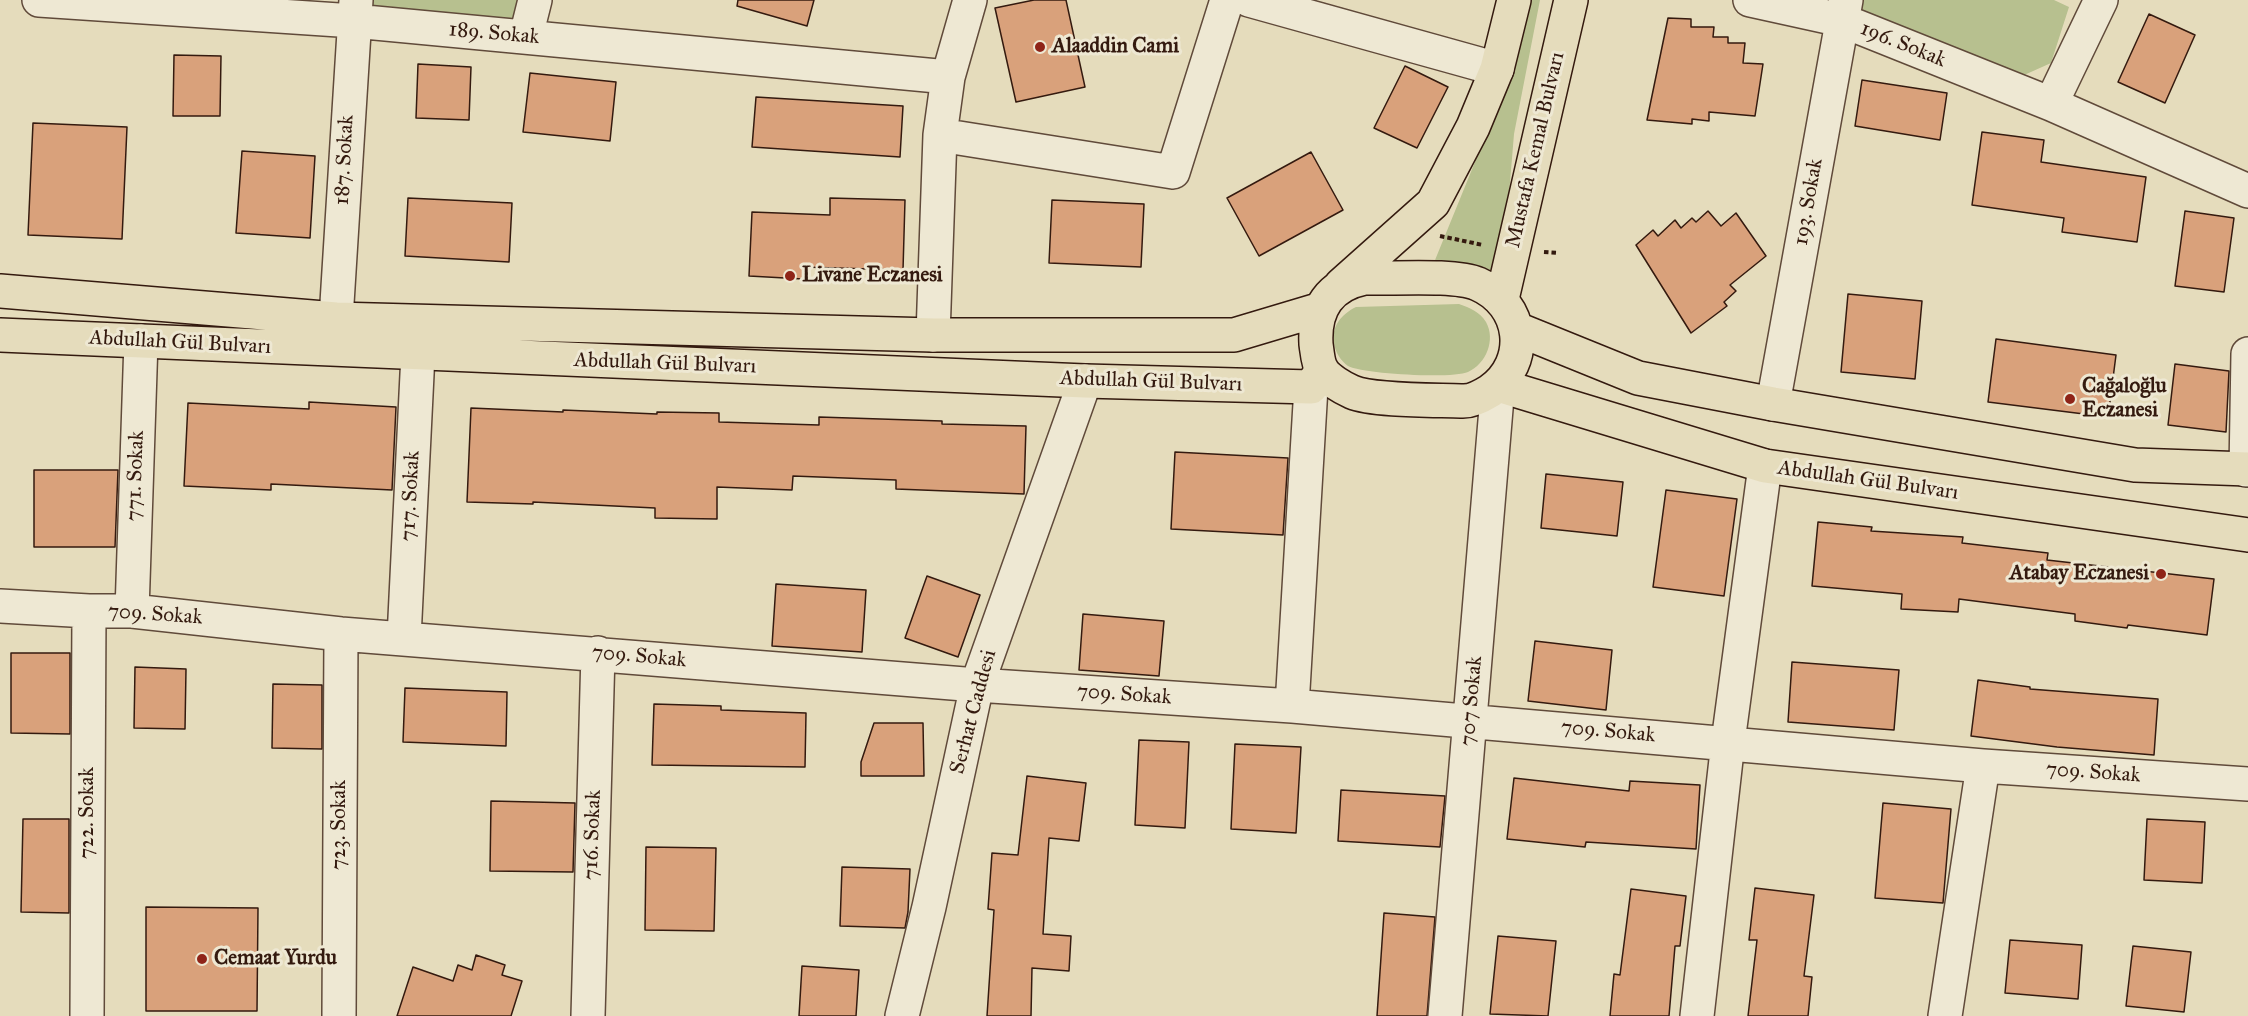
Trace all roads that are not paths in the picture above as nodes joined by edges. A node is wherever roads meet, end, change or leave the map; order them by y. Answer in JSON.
{"nodes":[{"id":1,"x":39,"y":0,"type":"edge"},
{"id":2,"x":535,"y":0,"type":"edge"},
{"id":3,"x":970,"y":0,"type":"edge"},
{"id":4,"x":1227,"y":0,"type":"edge"},
{"id":5,"x":1249,"y":0,"type":"edge"},
{"id":6,"x":1514,"y":0,"type":"edge"},
{"id":7,"x":1571,"y":0,"type":"edge"},
{"id":8,"x":1750,"y":0,"type":"edge"},
{"id":9,"x":2102,"y":0,"type":"edge"},
{"id":10,"x":115,"y":3,"type":"edge"},
{"id":11,"x":355,"y":10,"type":"edge"},
{"id":12,"x":1844,"y":10,"type":"edge"},
{"id":13,"x":526,"y":36,"type":"junction"},
{"id":14,"x":1497,"y":69,"type":"junction"},
{"id":15,"x":948,"y":77,"type":"junction"},
{"id":16,"x":2051,"y":104,"type":"junction"},
{"id":17,"x":940,"y":135,"type":"junction"},
{"id":18,"x":2248,"y":190,"type":"edge"},
{"id":19,"x":0,"y":291,"type":"edge"},
{"id":20,"x":1502,"y":299,"type":"junction"},
{"id":21,"x":1327,"y":301,"type":"junction"},
{"id":22,"x":336,"y":319,"type":"junction"},
{"id":23,"x":1517,"y":329,"type":"junction"},
{"id":24,"x":0,"y":335,"type":"edge"},
{"id":25,"x":933,"y":335,"type":"junction"},
{"id":26,"x":141,"y":341,"type":"junction"},
{"id":27,"x":418,"y":354,"type":"junction"},
{"id":28,"x":2248,"y":354,"type":"edge"},
{"id":29,"x":1317,"y":379,"type":"junction"},
{"id":30,"x":1085,"y":381,"type":"junction"},
{"id":31,"x":1498,"y":385,"type":"junction"},
{"id":32,"x":1773,"y":404,"type":"junction"},
{"id":33,"x":1765,"y":466,"type":"junction"},
{"id":34,"x":2247,"y":470,"type":"edge"},
{"id":35,"x":2248,"y":534,"type":"edge"},
{"id":36,"x":0,"y":606,"type":"edge"},
{"id":37,"x":89,"y":611,"type":"junction"},
{"id":38,"x":132,"y":611,"type":"junction"},
{"id":39,"x":341,"y":634,"type":"junction"},
{"id":40,"x":404,"y":638,"type":"junction"},
{"id":41,"x":598,"y":653,"type":"junction"},
{"id":42,"x":977,"y":685,"type":"junction"},
{"id":43,"x":1292,"y":706,"type":"junction"},
{"id":44,"x":1471,"y":720,"type":"junction"},
{"id":45,"x":1728,"y":742,"type":"junction"},
{"id":46,"x":1983,"y":766,"type":"junction"},
{"id":47,"x":2248,"y":784,"type":"edge"},
{"id":48,"x":87,"y":1016,"type":"edge"},
{"id":49,"x":339,"y":1016,"type":"edge"},
{"id":50,"x":588,"y":1016,"type":"edge"},
{"id":51,"x":902,"y":1016,"type":"edge"},
{"id":52,"x":1445,"y":1016,"type":"edge"},
{"id":53,"x":1696,"y":1016,"type":"edge"},
{"id":54,"x":1945,"y":1016,"type":"edge"}],
"edges":[{"from":1,"to":10,"type":"street","name":"189. Sokak"},
{"from":2,"to":13,"type":"street"},
{"from":3,"to":15,"type":"street"},
{"from":4,"to":17,"type":"street"},
{"from":5,"to":14,"type":"street"},
{"from":6,"to":14,"type":"main road"},
{"from":7,"to":20,"type":"main road","name":"Mustafa Kemal Bulvarı"},
{"from":8,"to":12,"type":"street","name":"196. Sokak"},
{"from":9,"to":16,"type":"street"},
{"from":10,"to":11,"type":"street","name":"189. Sokak"},
{"from":11,"to":13,"type":"street","name":"189. Sokak"},
{"from":11,"to":22,"type":"street","name":"187. Sokak"},
{"from":12,"to":16,"type":"street","name":"196. Sokak"},
{"from":12,"to":32,"type":"street","name":"193. Sokak"},
{"from":13,"to":15,"type":"street","name":"189. Sokak"},
{"from":14,"to":21,"type":"main road"},
{"from":15,"to":17,"type":"street"},
{"from":16,"to":18,"type":"street","name":"196. Sokak"},
{"from":17,"to":25,"type":"street"},
{"from":19,"to":22,"type":"main road","name":"Abdullah Gül Bulvarı"},
{"from":20,"to":21,"type":"main road"},
{"from":20,"to":23,"type":"main road"},
{"from":21,"to":25,"type":"main road","name":"Abdullah Gül Bulvarı"},
{"from":21,"to":29,"type":"main road"},
{"from":22,"to":25,"type":"main road","name":"Abdullah Gül Bulvarı"},
{"from":23,"to":31,"type":"main road"},
{"from":23,"to":32,"type":"main road"},
{"from":24,"to":26,"type":"main road","name":"Abdullah Gül Bulvarı"},
{"from":26,"to":27,"type":"main road","name":"Abdullah Gül Bulvarı"},
{"from":26,"to":38,"type":"street","name":"771. Sokak"},
{"from":27,"to":30,"type":"main road","name":"Abdullah Gül Bulvarı"},
{"from":27,"to":40,"type":"street","name":"717. Sokak"},
{"from":28,"to":34,"type":"street"},
{"from":29,"to":30,"type":"main road","name":"Abdullah Gül Bulvarı"},
{"from":29,"to":31,"type":"main road"},
{"from":29,"to":43,"type":"street"},
{"from":30,"to":42,"type":"street","name":"Serhat Caddesi"},
{"from":31,"to":33,"type":"main road","name":"Abdullah Gül Bulvarı"},
{"from":31,"to":44,"type":"street","name":"707 Sokak"},
{"from":32,"to":34,"type":"main road"},
{"from":33,"to":35,"type":"main road","name":"Abdullah Gül Bulvarı"},
{"from":33,"to":45,"type":"street"},
{"from":36,"to":37,"type":"street","name":"709. Sokak"},
{"from":37,"to":38,"type":"street","name":"709. Sokak"},
{"from":37,"to":48,"type":"street","name":"722. Sokak"},
{"from":38,"to":39,"type":"street","name":"709. Sokak"},
{"from":39,"to":40,"type":"street","name":"709. Sokak"},
{"from":39,"to":49,"type":"street","name":"723. Sokak"},
{"from":40,"to":41,"type":"street","name":"709. Sokak"},
{"from":41,"to":42,"type":"street","name":"709. Sokak"},
{"from":41,"to":50,"type":"street","name":"716. Sokak"},
{"from":42,"to":43,"type":"street","name":"709. Sokak"},
{"from":42,"to":51,"type":"street","name":"Serhat Caddesi"},
{"from":43,"to":44,"type":"street","name":"709. Sokak"},
{"from":44,"to":45,"type":"street","name":"709. Sokak"},
{"from":44,"to":52,"type":"street","name":"707 Sokak"},
{"from":45,"to":46,"type":"street","name":"709. Sokak"},
{"from":45,"to":53,"type":"street"},
{"from":46,"to":47,"type":"street","name":"709. Sokak"},
{"from":46,"to":54,"type":"street"}]}
